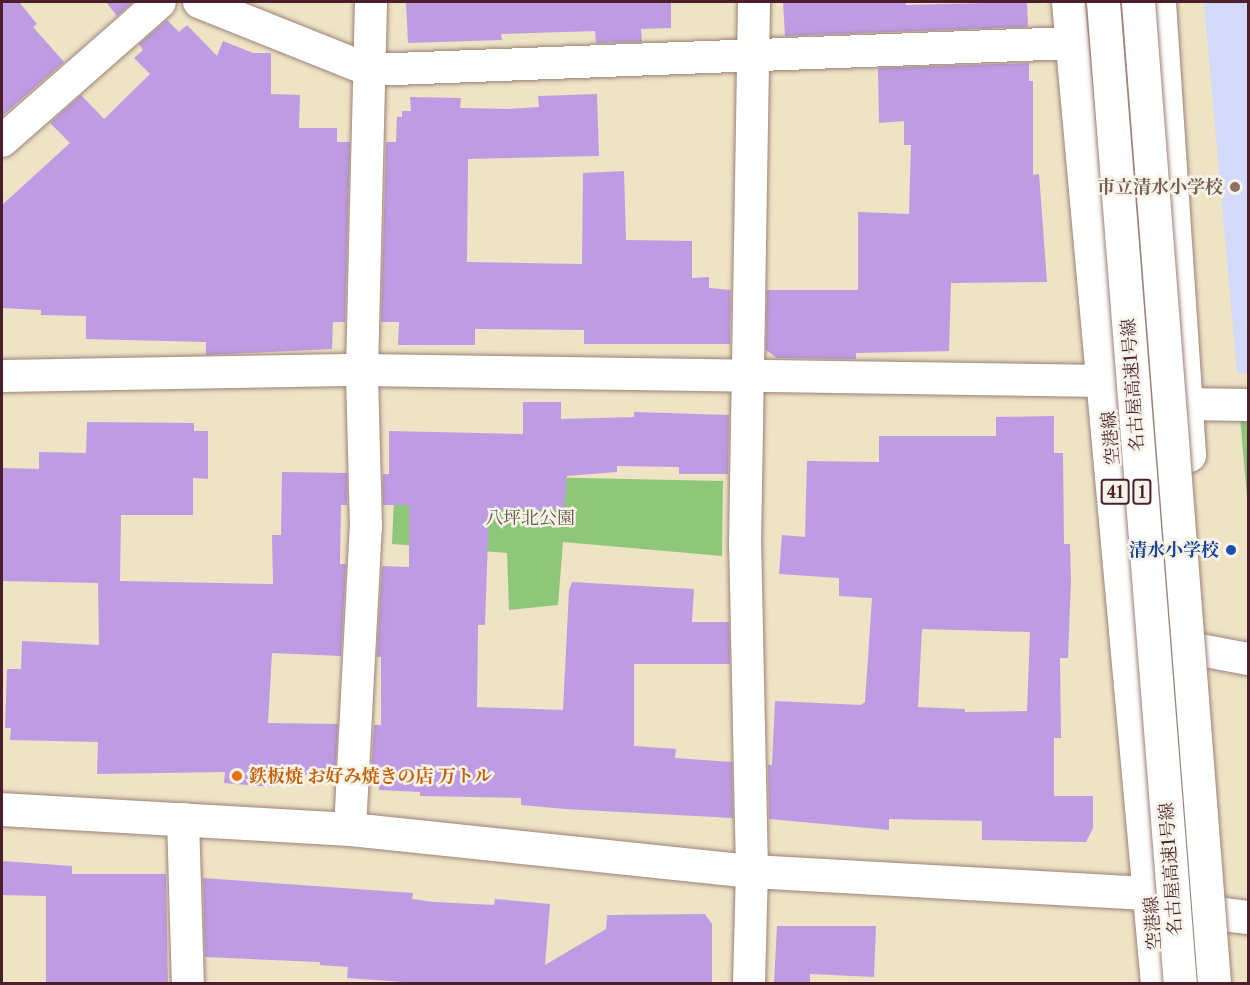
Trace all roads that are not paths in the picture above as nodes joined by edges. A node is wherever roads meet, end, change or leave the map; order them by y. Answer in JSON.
{"nodes":[{"id":1,"x":160,"y":2,"type":"edge"},
{"id":2,"x":199,"y":2,"type":"edge"},
{"id":3,"x":371,"y":2,"type":"edge"},
{"id":4,"x":754,"y":2,"type":"edge"},
{"id":5,"x":1068,"y":2,"type":"edge"},
{"id":6,"x":1103,"y":2,"type":"edge"},
{"id":7,"x":1138,"y":2,"type":"edge"},
{"id":8,"x":1159,"y":2,"type":"edge"},
{"id":9,"x":1072,"y":43,"type":"junction"},
{"id":10,"x":755,"y":55,"type":"junction"},
{"id":11,"x":369,"y":70,"type":"junction"},
{"id":12,"x":2,"y":141,"type":"edge"},
{"id":13,"x":362,"y":370,"type":"junction"},
{"id":14,"x":2,"y":376,"type":"edge"},
{"id":15,"x":750,"y":376,"type":"junction"},
{"id":16,"x":1106,"y":381,"type":"junction"},
{"id":17,"x":1186,"y":404,"type":"junction"},
{"id":18,"x":1248,"y":405,"type":"edge"},
{"id":19,"x":1200,"y":650,"type":"junction"},
{"id":20,"x":1248,"y":659,"type":"edge"},
{"id":21,"x":2,"y":809,"type":"edge"},
{"id":22,"x":183,"y":819,"type":"junction"},
{"id":23,"x":350,"y":829,"type":"junction"},
{"id":24,"x":752,"y":871,"type":"junction"},
{"id":25,"x":1150,"y":893,"type":"junction"},
{"id":26,"x":1236,"y":915,"type":"edge"},
{"id":27,"x":188,"y":984,"type":"edge"},
{"id":28,"x":749,"y":984,"type":"edge"},
{"id":29,"x":1157,"y":984,"type":"edge"},
{"id":30,"x":1180,"y":984,"type":"edge"},
{"id":31,"x":1214,"y":984,"type":"edge"},
{"id":32,"x":1229,"y":984,"type":"edge"}],
"edges":[{"from":1,"to":12,"type":"street"},
{"from":2,"to":11,"type":"street"},
{"from":3,"to":11,"type":"street"},
{"from":4,"to":10,"type":"street"},
{"from":5,"to":9,"type":"main road","name":"空港線","number":"41"},
{"from":6,"to":30,"type":"main road","name":"名古屋高速1号線","number":"1","bridge":true},
{"from":7,"to":31,"type":"main road","name":"名古屋高速1号線","number":"1","bridge":true},
{"from":8,"to":17,"type":"main road"},
{"from":9,"to":10,"type":"street"},
{"from":9,"to":16,"type":"main road","name":"空港線","number":"41"},
{"from":10,"to":11,"type":"street"},
{"from":10,"to":15,"type":"street"},
{"from":11,"to":13,"type":"street"},
{"from":13,"to":14,"type":"street"},
{"from":13,"to":15,"type":"street"},
{"from":13,"to":23,"type":"street"},
{"from":15,"to":16,"type":"street"},
{"from":15,"to":24,"type":"street"},
{"from":16,"to":25,"type":"main road","name":"空港線","number":"41"},
{"from":17,"to":18,"type":"street"},
{"from":17,"to":19,"type":"main road"},
{"from":19,"to":20,"type":"street"},
{"from":19,"to":26,"type":"main road"},
{"from":21,"to":22,"type":"main road"},
{"from":22,"to":23,"type":"main road"},
{"from":22,"to":27,"type":"street"},
{"from":23,"to":24,"type":"main road"},
{"from":24,"to":25,"type":"main road"},
{"from":24,"to":28,"type":"street"},
{"from":25,"to":26,"type":"main road"},
{"from":25,"to":29,"type":"main road","name":"空港線","number":"41"},
{"from":26,"to":32,"type":"main road"}]}
